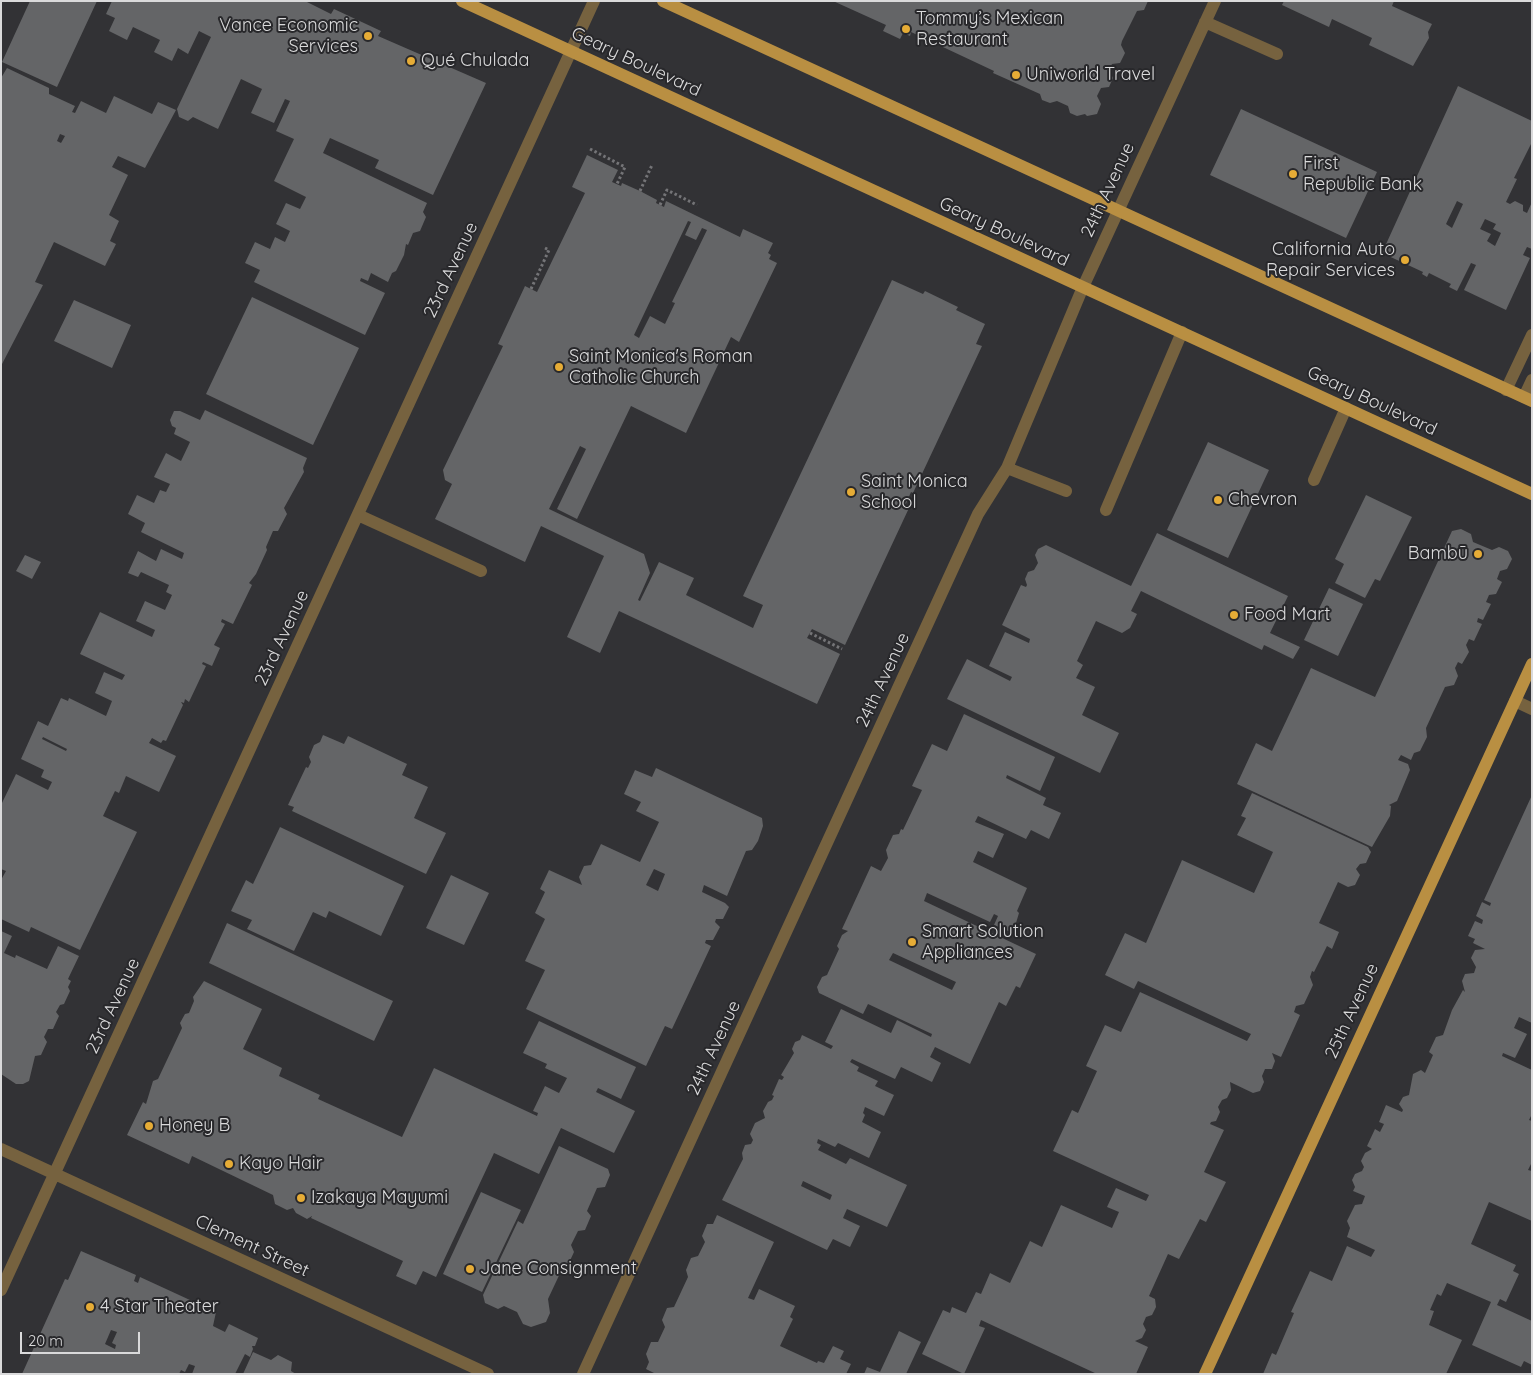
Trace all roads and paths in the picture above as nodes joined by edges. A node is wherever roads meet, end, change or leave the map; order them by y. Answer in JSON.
{"nodes":[{"id":1,"x":462,"y":1,"type":"edge"},
{"id":2,"x":594,"y":1,"type":"edge"},
{"id":3,"x":663,"y":1,"type":"edge"},
{"id":4,"x":1214,"y":1,"type":"edge"},
{"id":5,"x":1205,"y":22,"type":"junction"},
{"id":6,"x":571,"y":52,"type":"junction"},
{"id":7,"x":1278,"y":54,"type":"dead end"},
{"id":8,"x":590,"y":150,"type":"dead end"},
{"id":9,"x":652,"y":165,"type":"dead end"},
{"id":10,"x":617,"y":184,"type":"dead end"},
{"id":11,"x":640,"y":191,"type":"dead end"},
{"id":12,"x":660,"y":204,"type":"dead end"},
{"id":13,"x":696,"y":205,"type":"dead end"},
{"id":14,"x":1118,"y":211,"type":"junction"},
{"id":15,"x":545,"y":248,"type":"dead end"},
{"id":16,"x":1083,"y":287,"type":"junction"},
{"id":17,"x":531,"y":289,"type":"dead end"},
{"id":18,"x":1182,"y":332,"type":"junction"},
{"id":19,"x":1532,"y":335,"type":"edge"},
{"id":20,"x":1532,"y":380,"type":"edge"},
{"id":21,"x":1506,"y":390,"type":"junction"},
{"id":22,"x":1528,"y":399,"type":"edge"},
{"id":23,"x":1346,"y":408,"type":"junction"},
{"id":24,"x":1007,"y":468,"type":"junction"},
{"id":25,"x":1314,"y":480,"type":"dead end"},
{"id":26,"x":1066,"y":491,"type":"dead end"},
{"id":27,"x":1532,"y":494,"type":"edge"},
{"id":28,"x":1106,"y":510,"type":"dead end"},
{"id":29,"x":358,"y":514,"type":"junction"},
{"id":30,"x":482,"y":571,"type":"dead end"},
{"id":31,"x":810,"y":634,"type":"dead end"},
{"id":32,"x":842,"y":649,"type":"dead end"},
{"id":33,"x":1532,"y":664,"type":"edge"},
{"id":34,"x":1514,"y":701,"type":"junction"},
{"id":35,"x":1532,"y":709,"type":"edge"},
{"id":36,"x":1,"y":1149,"type":"edge"},
{"id":37,"x":55,"y":1174,"type":"junction"},
{"id":38,"x":1,"y":1290,"type":"edge"},
{"id":39,"x":488,"y":1374,"type":"edge"},
{"id":40,"x":583,"y":1374,"type":"edge"},
{"id":41,"x":1205,"y":1374,"type":"edge"}],
"edges":[{"from":1,"to":6,"type":"main road","name":"Geary Boulevard"},
{"from":2,"to":6,"type":"street","name":"23rd Avenue"},
{"from":3,"to":14,"type":"main road"},
{"from":4,"to":5,"type":"street","name":"24th Avenue"},
{"from":5,"to":7,"type":"street"},
{"from":5,"to":14,"type":"street","name":"24th Avenue"},
{"from":6,"to":16,"type":"main road","name":"Geary Boulevard"},
{"from":6,"to":29,"type":"street","name":"23rd Avenue"},
{"from":8,"to":10,"type":"path"},
{"from":9,"to":11,"type":"path"},
{"from":12,"to":13,"type":"path"},
{"from":14,"to":16,"type":"street","name":"24th Avenue"},
{"from":14,"to":21,"type":"main road"},
{"from":15,"to":17,"type":"path"},
{"from":16,"to":18,"type":"main road","name":"Geary Boulevard"},
{"from":16,"to":24,"type":"street","name":"24th Avenue"},
{"from":18,"to":23,"type":"main road","name":"Geary Boulevard"},
{"from":18,"to":28,"type":"street"},
{"from":19,"to":21,"type":"street"},
{"from":20,"to":22,"type":"street"},
{"from":21,"to":22,"type":"main road"},
{"from":23,"to":25,"type":"street"},
{"from":23,"to":27,"type":"main road","name":"Geary Boulevard"},
{"from":24,"to":26,"type":"street"},
{"from":24,"to":40,"type":"street","name":"24th Avenue"},
{"from":29,"to":30,"type":"street"},
{"from":29,"to":37,"type":"street","name":"23rd Avenue"},
{"from":31,"to":32,"type":"path"},
{"from":33,"to":34,"type":"main road","name":"25th Avenue"},
{"from":34,"to":35,"type":"street"},
{"from":34,"to":41,"type":"main road","name":"25th Avenue"},
{"from":36,"to":37,"type":"street","name":"Clement Street"},
{"from":37,"to":38,"type":"street","name":"23rd Avenue"},
{"from":37,"to":39,"type":"street","name":"Clement Street"}]}
